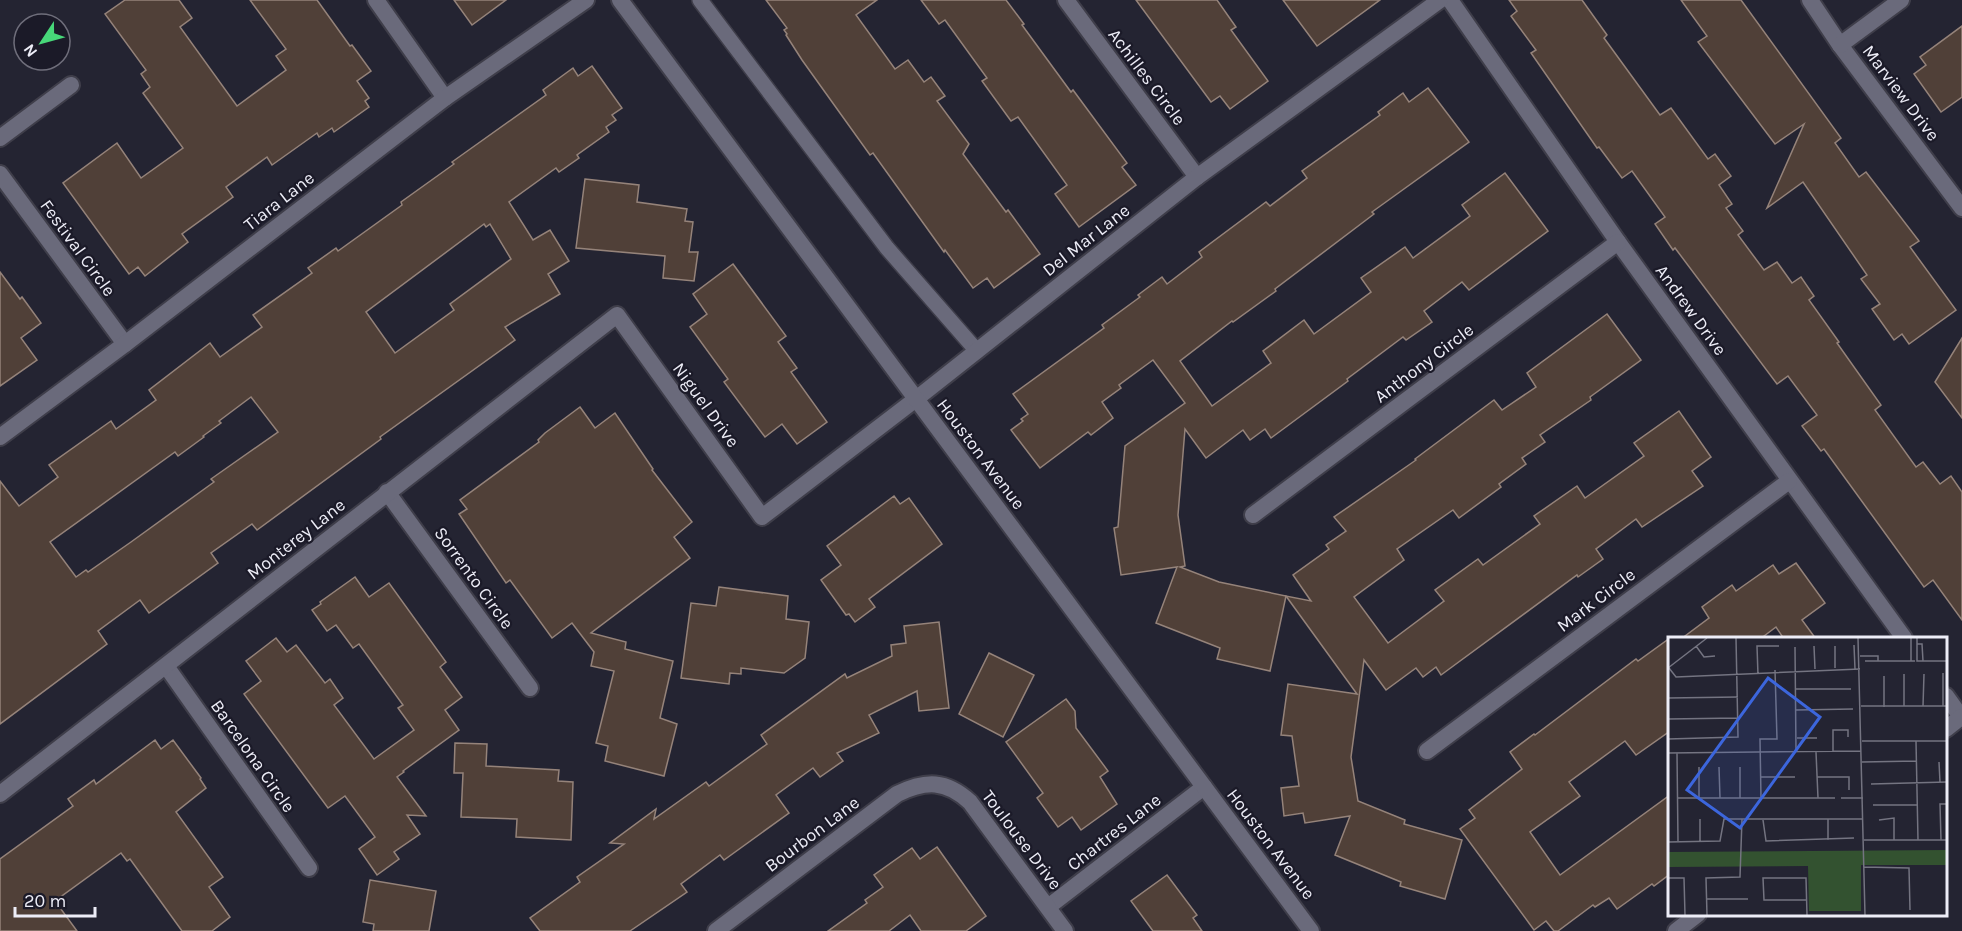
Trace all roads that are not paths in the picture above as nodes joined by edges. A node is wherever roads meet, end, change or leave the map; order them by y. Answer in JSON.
{"nodes":[{"id":1,"x":376,"y":0,"type":"edge"},
{"id":2,"x":586,"y":0,"type":"edge"},
{"id":3,"x":620,"y":0,"type":"edge"},
{"id":4,"x":700,"y":0,"type":"edge"},
{"id":5,"x":1066,"y":0,"type":"edge"},
{"id":6,"x":1440,"y":0,"type":"edge"},
{"id":7,"x":1450,"y":0,"type":"edge"},
{"id":8,"x":1810,"y":0,"type":"edge"},
{"id":9,"x":1900,"y":0,"type":"edge"},
{"id":10,"x":1840,"y":45,"type":"junction"},
{"id":11,"x":71,"y":85,"type":"dead end"},
{"id":12,"x":445,"y":98,"type":"junction"},
{"id":13,"x":0,"y":138,"type":"edge"},
{"id":14,"x":0,"y":174,"type":"edge"},
{"id":15,"x":1197,"y":177,"type":"junction"},
{"id":16,"x":1962,"y":208,"type":"edge"},
{"id":17,"x":1618,"y":242,"type":"junction"},
{"id":18,"x":617,"y":315,"type":"joint"},
{"id":19,"x":125,"y":344,"type":"junction"},
{"id":20,"x":977,"y":351,"type":"junction"},
{"id":21,"x":916,"y":399,"type":"junction"},
{"id":22,"x":0,"y":437,"type":"edge"},
{"id":23,"x":1789,"y":481,"type":"junction"},
{"id":24,"x":387,"y":492,"type":"junction"},
{"id":25,"x":1253,"y":515,"type":"dead end"},
{"id":26,"x":762,"y":517,"type":"joint"},
{"id":27,"x":1903,"y":637,"type":"edge"},
{"id":28,"x":166,"y":666,"type":"junction"},
{"id":29,"x":530,"y":688,"type":"dead end"},
{"id":30,"x":1947,"y":697,"type":"edge"},
{"id":31,"x":1962,"y":718,"type":"edge"},
{"id":32,"x":1947,"y":728,"type":"edge"},
{"id":33,"x":1427,"y":751,"type":"dead end"},
{"id":34,"x":938,"y":784,"type":"joint"},
{"id":35,"x":1204,"y":787,"type":"junction"},
{"id":36,"x":0,"y":794,"type":"edge"},
{"id":37,"x":309,"y":868,"type":"dead end"},
{"id":38,"x":1048,"y":907,"type":"junction"},
{"id":39,"x":1697,"y":916,"type":"edge"},
{"id":40,"x":716,"y":931,"type":"edge"},
{"id":41,"x":1065,"y":931,"type":"edge"},
{"id":42,"x":1311,"y":931,"type":"edge"},
{"id":43,"x":1676,"y":931,"type":"edge"}],
"edges":[{"from":1,"to":12,"type":"street"},
{"from":2,"to":12,"type":"street","name":"Tiara Lane"},
{"from":3,"to":21,"type":"street","name":"Houston Avenue"},
{"from":4,"to":20,"type":"lane"},
{"from":5,"to":15,"type":"street","name":"Achilles Circle"},
{"from":6,"to":15,"type":"street","name":"Del Mar Lane"},
{"from":7,"to":17,"type":"street","name":"Andrew Drive"},
{"from":8,"to":10,"type":"street","name":"Marview Drive"},
{"from":9,"to":10,"type":"street"},
{"from":10,"to":16,"type":"street","name":"Marview Drive"},
{"from":11,"to":13,"type":"street"},
{"from":12,"to":19,"type":"street","name":"Tiara Lane"},
{"from":14,"to":19,"type":"street","name":"Festival Circle"},
{"from":15,"to":20,"type":"street","name":"Del Mar Lane"},
{"from":17,"to":23,"type":"street","name":"Andrew Drive"},
{"from":17,"to":25,"type":"street","name":"Anthony Circle"},
{"from":18,"to":24,"type":"street","name":"Monterey Lane"},
{"from":18,"to":26,"type":"street","name":"Niguel Drive"},
{"from":19,"to":22,"type":"street","name":"Tiara Lane"},
{"from":20,"to":21,"type":"street","name":"Del Mar Lane"},
{"from":21,"to":26,"type":"street","name":"Del Mar Lane"},
{"from":21,"to":35,"type":"street","name":"Houston Avenue"},
{"from":23,"to":27,"type":"street","name":"Andrew Drive"},
{"from":23,"to":33,"type":"street","name":"Mark Circle"},
{"from":24,"to":28,"type":"street","name":"Monterey Lane"},
{"from":24,"to":29,"type":"street","name":"Sorrento Circle"},
{"from":28,"to":36,"type":"street","name":"Monterey Lane"},
{"from":28,"to":37,"type":"street","name":"Barcelona Circle"},
{"from":30,"to":31,"type":"street"},
{"from":31,"to":32,"type":"street"},
{"from":34,"to":38,"type":"street","name":"Toulouse Drive"},
{"from":34,"to":40,"type":"street","name":"Bourbon Lane"},
{"from":35,"to":38,"type":"street","name":"Chartres Lane"},
{"from":35,"to":42,"type":"street","name":"Houston Avenue"},
{"from":38,"to":41,"type":"street","name":"Toulouse Drive"},
{"from":39,"to":43,"type":"street"}]}
